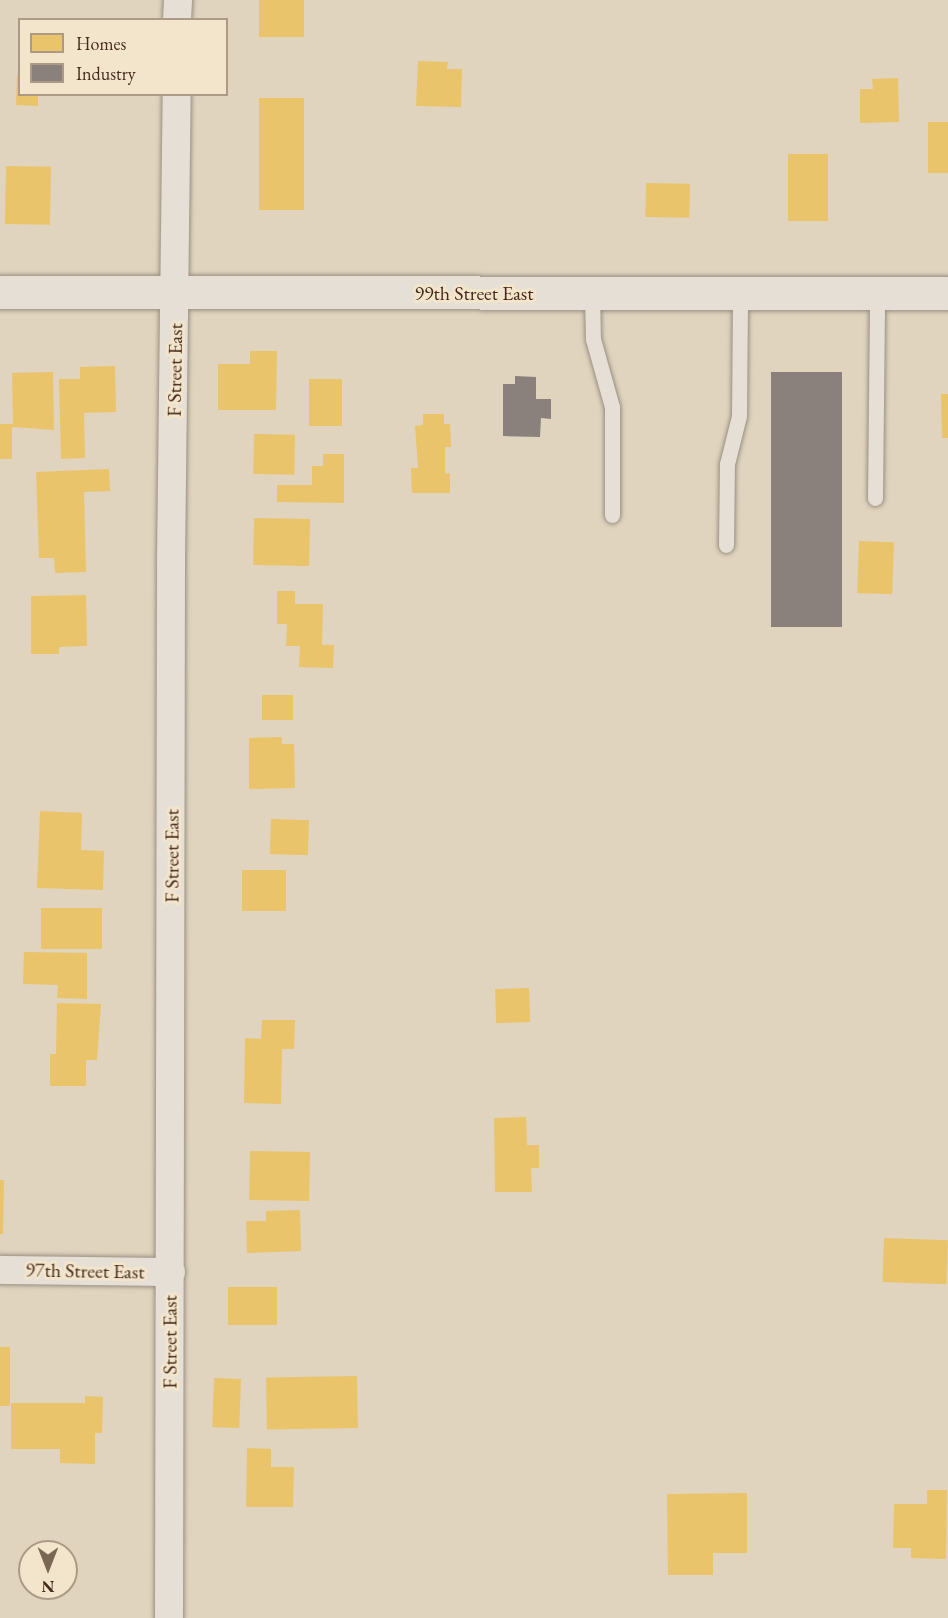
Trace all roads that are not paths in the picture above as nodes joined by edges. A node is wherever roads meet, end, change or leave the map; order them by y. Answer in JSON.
{"nodes":[{"id":1,"x":177,"y":0,"type":"edge"},
{"id":2,"x":177,"y":18,"type":"edge"},
{"id":3,"x":177,"y":96,"type":"edge"},
{"id":4,"x":0,"y":292,"type":"edge"},
{"id":5,"x":177,"y":292,"type":"junction"},
{"id":6,"x":592,"y":293,"type":"junction"},
{"id":7,"x":740,"y":293,"type":"junction"},
{"id":8,"x":877,"y":293,"type":"junction"},
{"id":9,"x":948,"y":293,"type":"edge"},
{"id":10,"x":875,"y":498,"type":"dead end"},
{"id":11,"x":612,"y":514,"type":"dead end"},
{"id":12,"x":726,"y":545,"type":"dead end"},
{"id":13,"x":0,"y":1270,"type":"edge"},
{"id":14,"x":171,"y":1272,"type":"junction"},
{"id":15,"x":169,"y":1618,"type":"edge"}],
"edges":[{"from":1,"to":2,"type":"street"},
{"from":3,"to":5,"type":"street","name":"F Street East"},
{"from":4,"to":5,"type":"street","name":"99th Street East"},
{"from":5,"to":6,"type":"street","name":"99th Street East"},
{"from":5,"to":14,"type":"street","name":"F Street East"},
{"from":6,"to":7,"type":"street","name":"99th Street East"},
{"from":6,"to":11,"type":"lane"},
{"from":7,"to":8,"type":"street","name":"99th Street East"},
{"from":7,"to":12,"type":"lane"},
{"from":8,"to":9,"type":"street","name":"99th Street East"},
{"from":8,"to":10,"type":"lane"},
{"from":13,"to":14,"type":"street","name":"97th Street East"},
{"from":14,"to":15,"type":"street","name":"F Street East"}]}
